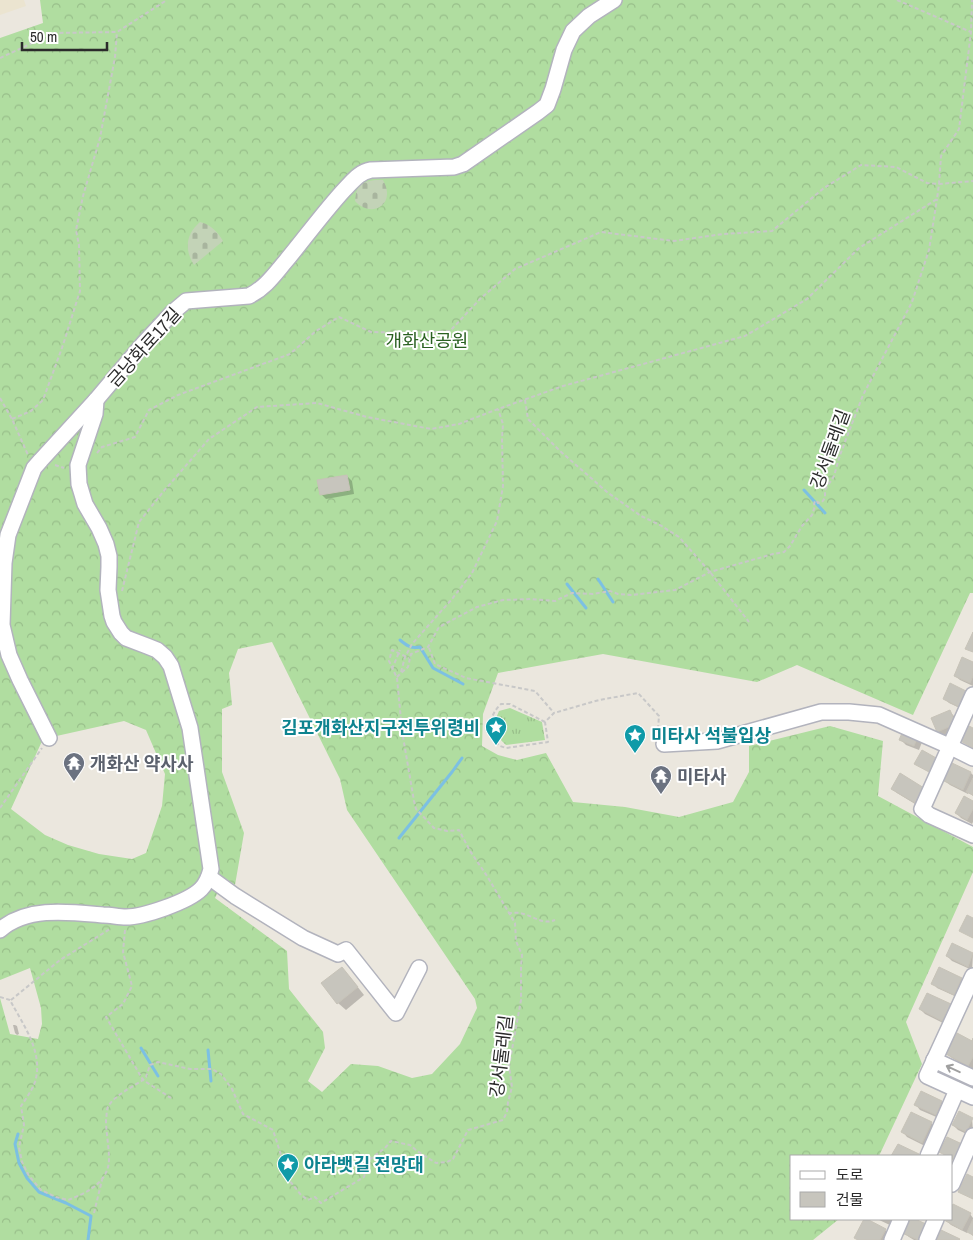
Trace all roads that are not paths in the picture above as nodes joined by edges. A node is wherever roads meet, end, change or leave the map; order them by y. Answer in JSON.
{"nodes":[{"id":1,"x":614,"y":0,"type":"edge"},
{"id":2,"x":96,"y":400,"type":"junction"},
{"id":3,"x":973,"y":695,"type":"edge"},
{"id":4,"x":49,"y":738,"type":"road end"},
{"id":5,"x":664,"y":744,"type":"road end"},
{"id":6,"x":949,"y":746,"type":"junction"},
{"id":7,"x":973,"y":758,"type":"edge"},
{"id":8,"x":972,"y":833,"type":"edge"},
{"id":9,"x":209,"y":878,"type":"junction"},
{"id":10,"x":0,"y":930,"type":"edge"},
{"id":11,"x":418,"y":968,"type":"dead end"},
{"id":12,"x":973,"y":976,"type":"edge"},
{"id":13,"x":934,"y":1060,"type":"junction"},
{"id":14,"x":973,"y":1078,"type":"edge"},
{"id":15,"x":957,"y":1090,"type":"junction"},
{"id":16,"x":973,"y":1098,"type":"edge"},
{"id":17,"x":973,"y":1136,"type":"edge"},
{"id":18,"x":928,"y":1155,"type":"edge"},
{"id":19,"x":953,"y":1182,"type":"edge"},
{"id":20,"x":901,"y":1220,"type":"edge"},
{"id":21,"x":936,"y":1220,"type":"edge"},
{"id":22,"x":892,"y":1240,"type":"edge"},
{"id":23,"x":927,"y":1240,"type":"edge"}],
"edges":[{"from":1,"to":2,"type":"street","name":"금낭화로17길"},
{"from":2,"to":4,"type":"street","name":"금낭화로17길"},
{"from":2,"to":9,"type":"street"},
{"from":3,"to":6,"type":"street"},
{"from":5,"to":6,"type":"street"},
{"from":6,"to":7,"type":"street"},
{"from":6,"to":8,"type":"street"},
{"from":9,"to":10,"type":"street"},
{"from":9,"to":11,"type":"street"},
{"from":12,"to":13,"type":"street"},
{"from":14,"to":13,"type":"street","one_way":true},
{"from":13,"to":15,"type":"street"},
{"from":15,"to":16,"type":"street"},
{"from":15,"to":18,"type":"street"},
{"from":17,"to":19,"type":"street"},
{"from":20,"to":22,"type":"street"},
{"from":21,"to":23,"type":"street"}]}
